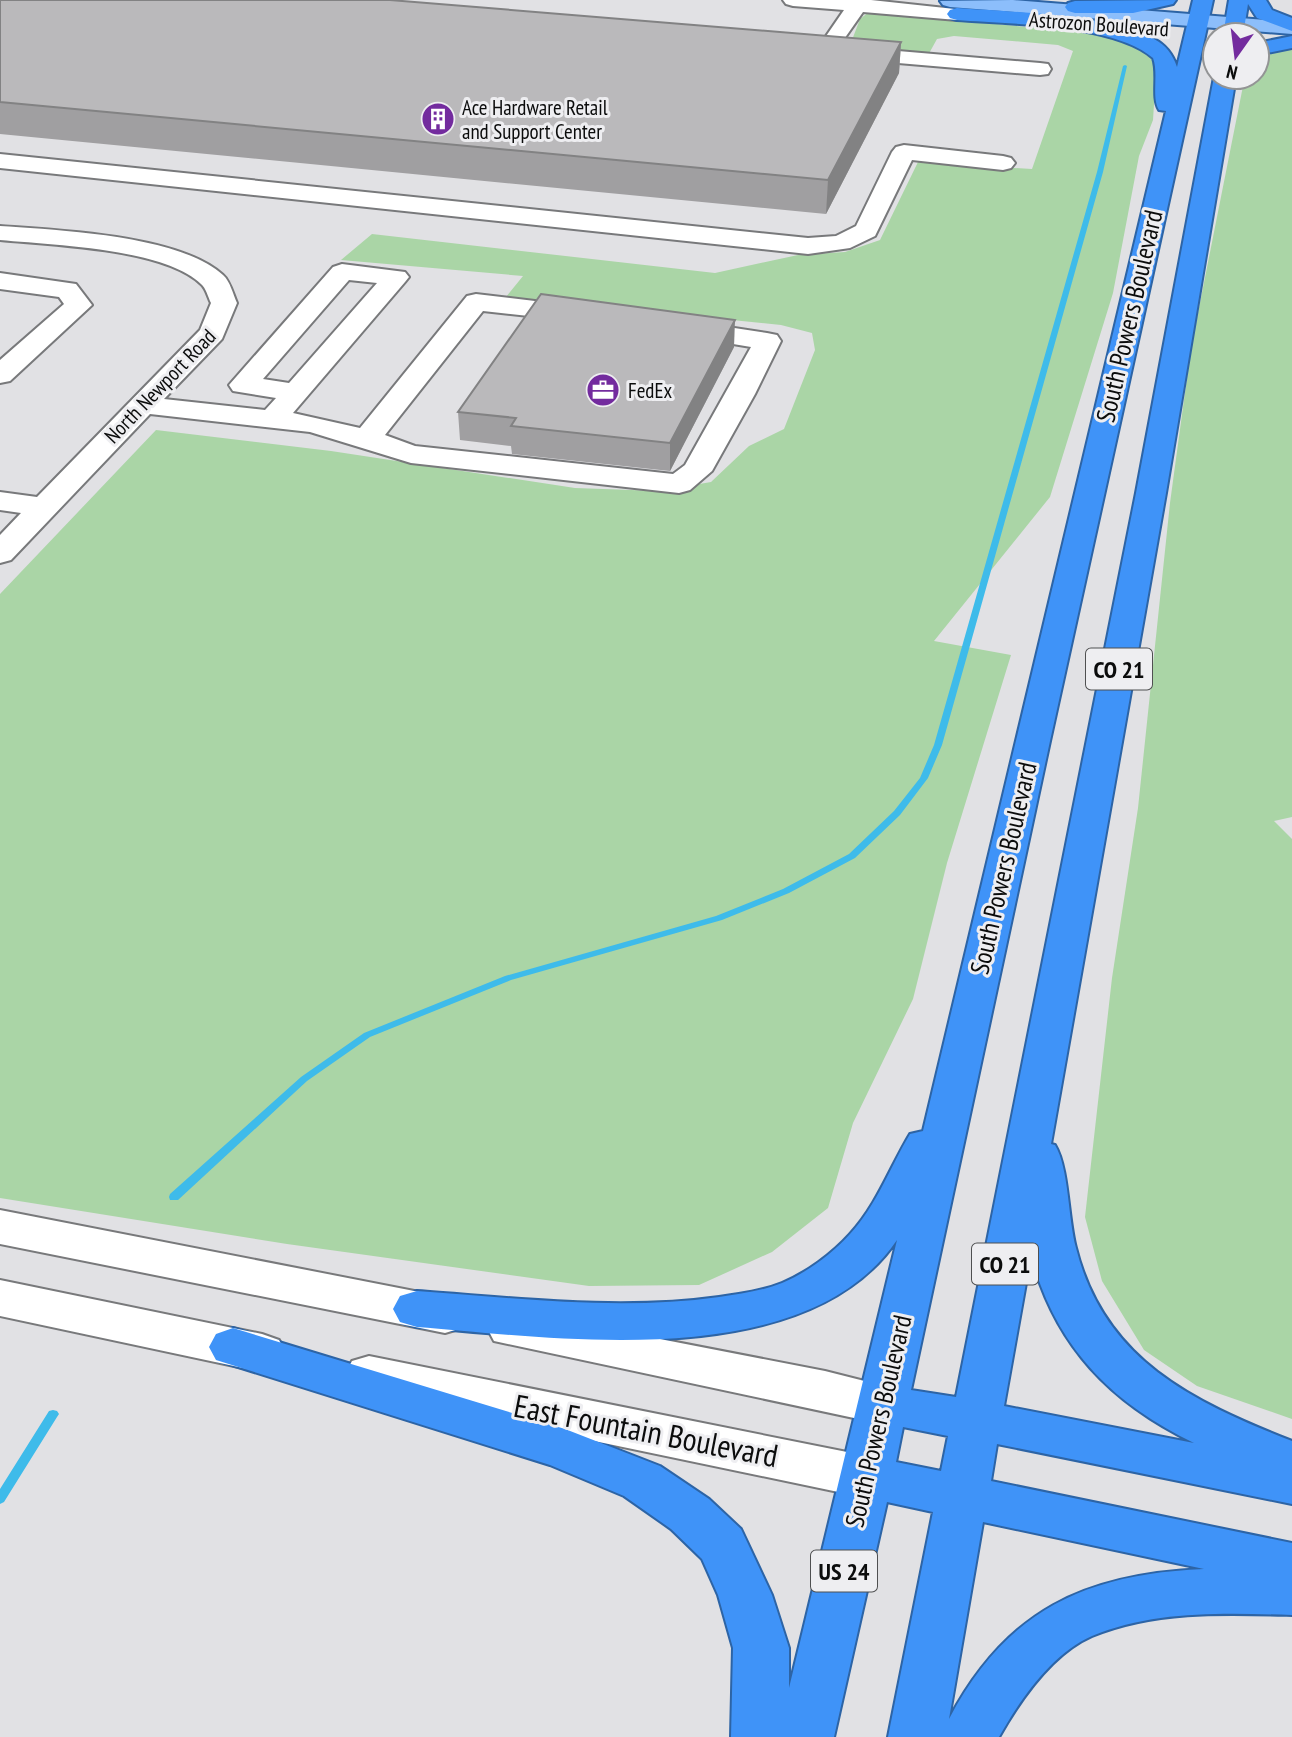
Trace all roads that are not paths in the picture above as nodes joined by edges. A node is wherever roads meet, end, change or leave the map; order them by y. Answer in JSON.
{"nodes":[{"id":1,"x":793,"y":0,"type":"edge"},
{"id":2,"x":1166,"y":0,"type":"edge"},
{"id":3,"x":1239,"y":0,"type":"edge"},
{"id":4,"x":1256,"y":0,"type":"edge"},
{"id":5,"x":859,"y":3,"type":"edge"},
{"id":6,"x":985,"y":4,"type":"junction"},
{"id":7,"x":947,"y":5,"type":"edge"},
{"id":8,"x":1199,"y":17,"type":"edge"},
{"id":9,"x":1236,"y":21,"type":"edge"},
{"id":10,"x":1292,"y":27,"type":"edge"},
{"id":11,"x":1271,"y":29,"type":"edge"},
{"id":12,"x":1271,"y":38,"type":"edge"},
{"id":13,"x":1292,"y":41,"type":"edge"},
{"id":14,"x":1271,"y":46,"type":"edge"},
{"id":15,"x":1040,"y":69,"type":"dead end"},
{"id":16,"x":1223,"y":91,"type":"edge"},
{"id":17,"x":1236,"y":91,"type":"edge"},
{"id":18,"x":0,"y":162,"type":"edge"},
{"id":19,"x":1165,"y":162,"type":"junction"},
{"id":20,"x":1003,"y":163,"type":"dead end"},
{"id":21,"x":1199,"y":229,"type":"junction"},
{"id":22,"x":0,"y":233,"type":"edge"},
{"id":23,"x":0,"y":281,"type":"edge"},
{"id":24,"x":615,"y":318,"type":"edge"},
{"id":25,"x":657,"y":324,"type":"edge"},
{"id":26,"x":0,"y":375,"type":"edge"},
{"id":27,"x":295,"y":392,"type":"junction"},
{"id":28,"x":143,"y":405,"type":"junction"},
{"id":29,"x":272,"y":420,"type":"junction"},
{"id":30,"x":367,"y":439,"type":"junction"},
{"id":31,"x":0,"y":501,"type":"edge"},
{"id":32,"x":45,"y":507,"type":"junction"},
{"id":33,"x":0,"y":553,"type":"edge"},
{"id":34,"x":951,"y":1096,"type":"junction"},
{"id":35,"x":1035,"y":1108,"type":"junction"},
{"id":36,"x":0,"y":1227,"type":"edge"},
{"id":37,"x":0,"y":1298,"type":"edge"},
{"id":38,"x":416,"y":1309,"type":"junction"},
{"id":39,"x":233,"y":1348,"type":"junction"},
{"id":40,"x":882,"y":1404,"type":"junction"},
{"id":41,"x":975,"y":1420,"type":"junction"},
{"id":42,"x":1292,"y":1463,"type":"edge"},
{"id":43,"x":867,"y":1477,"type":"junction"},
{"id":44,"x":1292,"y":1483,"type":"edge"},
{"id":45,"x":961,"y":1496,"type":"junction"},
{"id":46,"x":1292,"y":1565,"type":"edge"},
{"id":47,"x":1292,"y":1592,"type":"edge"},
{"id":48,"x":760,"y":1737,"type":"edge"},
{"id":49,"x":805,"y":1737,"type":"edge"},
{"id":50,"x":917,"y":1737,"type":"edge"},
{"id":51,"x":969,"y":1737,"type":"edge"}],
"edges":[{"from":1,"to":5,"type":"street","name":"Astrozon Boulevard"},
{"from":2,"to":6,"type":"highway"},
{"from":3,"to":9,"type":"highway"},
{"from":4,"to":10,"type":"highway"},
{"from":5,"to":7,"type":"street","name":"Astrozon Boulevard"},
{"from":5,"to":15,"type":"street"},
{"from":6,"to":7,"type":"main road","name":"Astrozon Boulevard"},
{"from":6,"to":8,"type":"main road","name":"Astrozon Boulevard"},
{"from":7,"to":8,"type":"main road","name":"Astrozon Boulevard"},
{"from":7,"to":19,"type":"highway"},
{"from":8,"to":19,"type":"highway","name":"South Powers Boulevard","number":"CO 21"},
{"from":10,"to":11,"type":"main road","name":"Astrozon Boulevard"},
{"from":12,"to":13,"type":"main road"},
{"from":13,"to":14,"type":"highway"},
{"from":16,"to":21,"type":"highway","name":"South Powers Boulevard","number":"CO 21"},
{"from":17,"to":21,"type":"highway"},
{"from":18,"to":20,"type":"street"},
{"from":19,"to":34,"type":"highway","name":"South Powers Boulevard","number":"CO 21"},
{"from":21,"to":35,"type":"highway","name":"South Powers Boulevard","number":"CO 21"},
{"from":22,"to":28,"type":"street","name":"North Newport Road"},
{"from":23,"to":26,"type":"street"},
{"from":24,"to":30,"type":"street"},
{"from":25,"to":30,"type":"street"},
{"from":27,"to":27,"type":"street"},
{"from":27,"to":29,"type":"street"},
{"from":28,"to":29,"type":"street"},
{"from":28,"to":32,"type":"street","name":"North Newport Road"},
{"from":29,"to":30,"type":"street"},
{"from":31,"to":32,"type":"street"},
{"from":32,"to":33,"type":"street","name":"North Newport Road"},
{"from":34,"to":38,"type":"highway"},
{"from":34,"to":40,"type":"highway","name":"South Powers Boulevard","number":"CO 21"},
{"from":35,"to":41,"type":"highway","name":"South Powers Boulevard","number":"CO 21"},
{"from":35,"to":42,"type":"highway"},
{"from":36,"to":38,"type":"street"},
{"from":37,"to":39,"type":"street","name":"East Fountain Boulevard"},
{"from":38,"to":40,"type":"street"},
{"from":39,"to":43,"type":"street","name":"East Fountain Boulevard"},
{"from":39,"to":48,"type":"highway"},
{"from":40,"to":41,"type":"highway"},
{"from":40,"to":43,"type":"highway","name":"South Powers Boulevard","number":"US 24"},
{"from":41,"to":44,"type":"highway"},
{"from":41,"to":45,"type":"highway","name":"South Powers Boulevard","number":"CO 21"},
{"from":43,"to":45,"type":"highway","name":"East Fountain Boulevard"},
{"from":43,"to":49,"type":"highway","name":"South Powers Boulevard","number":"US 24"},
{"from":45,"to":46,"type":"highway","name":"East Fountain Boulevard"},
{"from":45,"to":50,"type":"highway","name":"South Powers Boulevard","number":"CO 21"},
{"from":47,"to":51,"type":"highway"}]}
